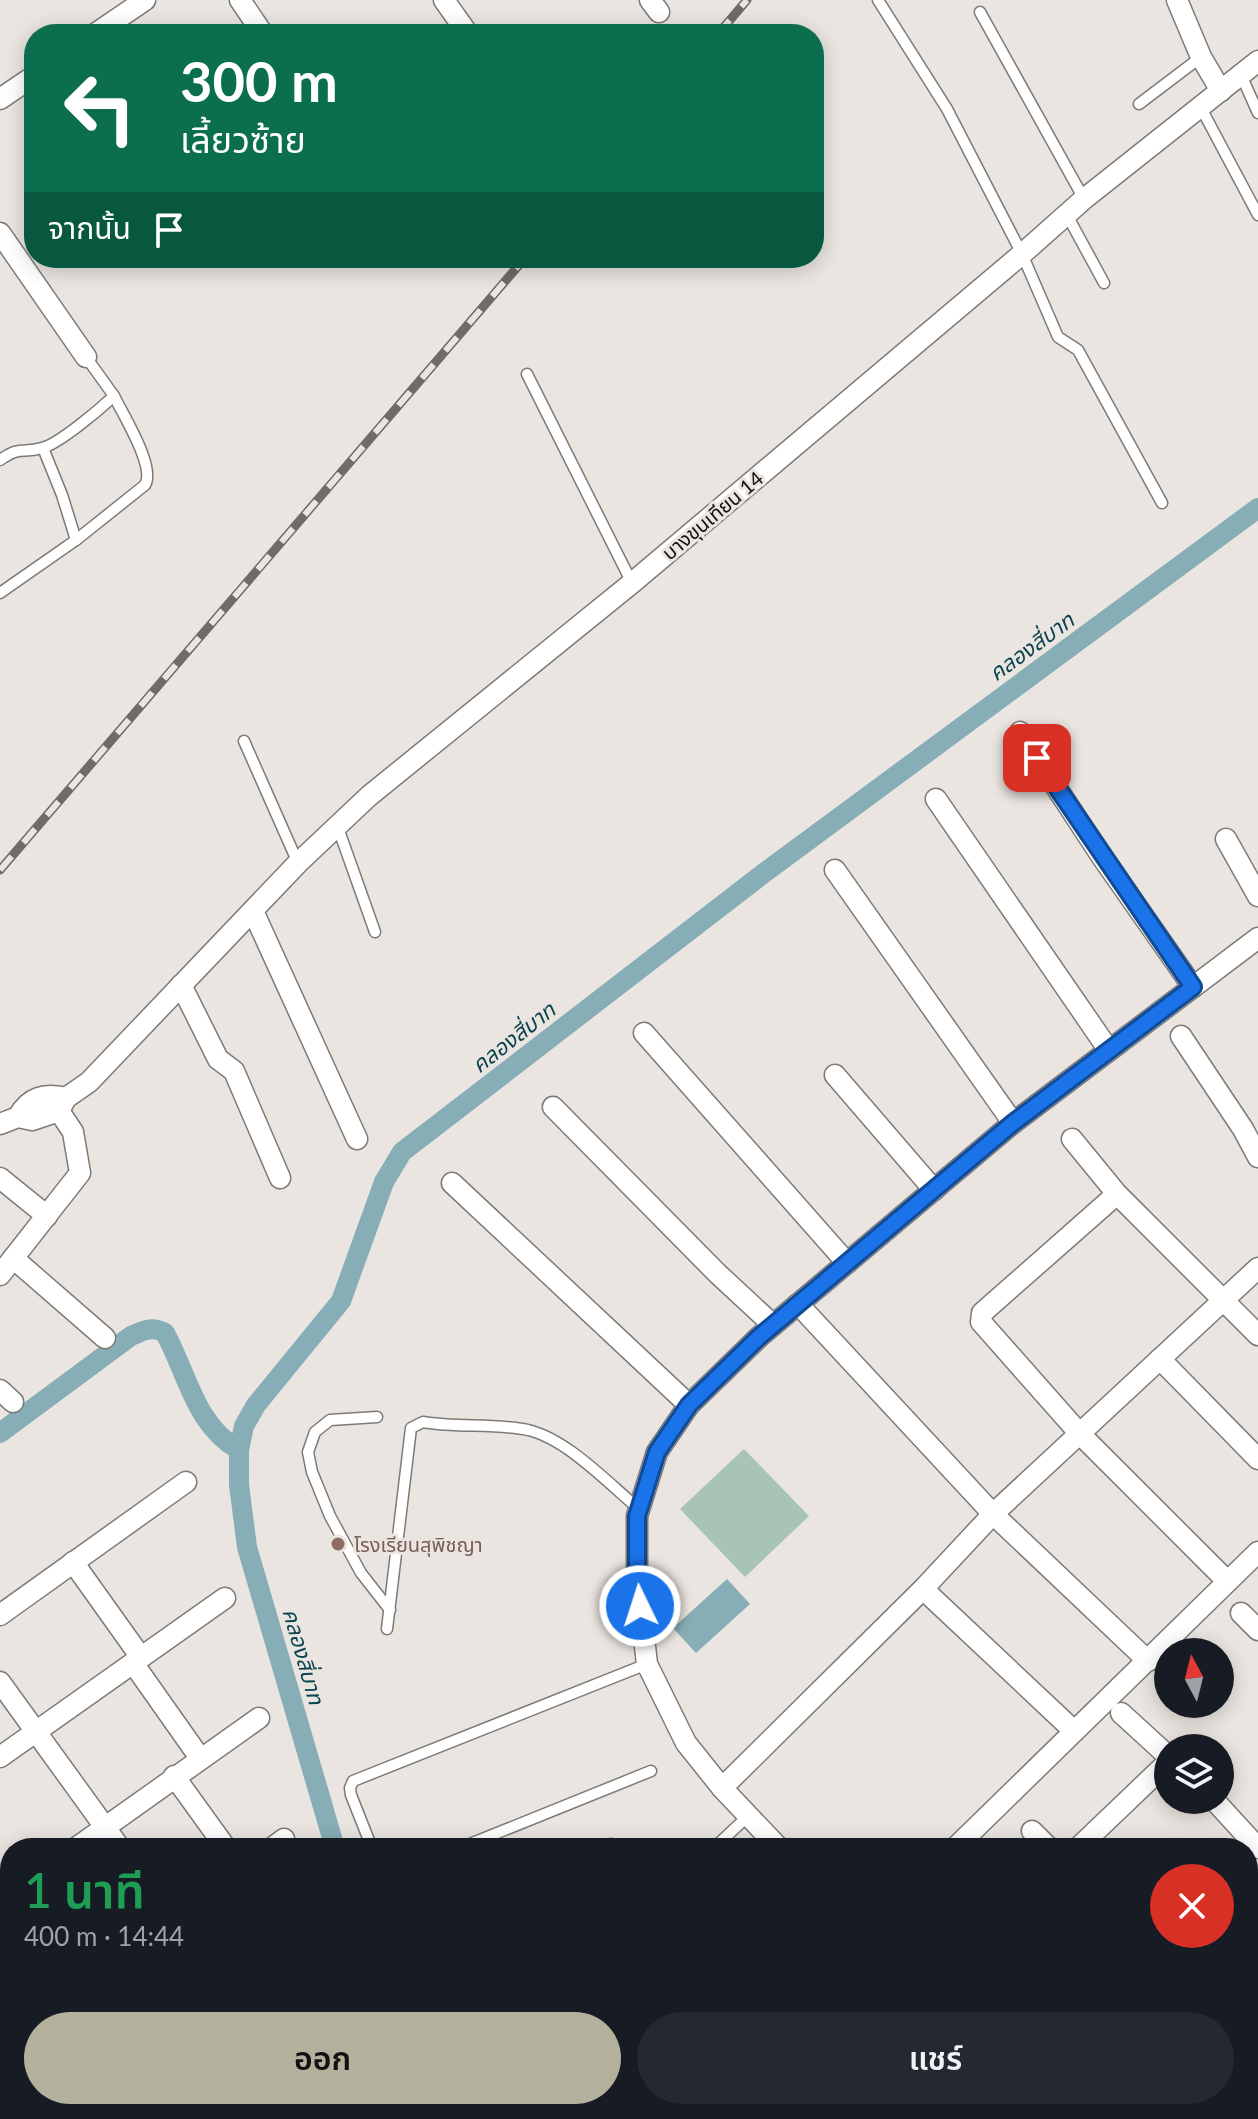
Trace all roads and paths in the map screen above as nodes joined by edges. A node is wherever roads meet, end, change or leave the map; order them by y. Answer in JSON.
{"nodes":[{"id":1,"x":145,"y":0,"type":"edge"},
{"id":2,"x":240,"y":0,"type":"edge"},
{"id":3,"x":444,"y":0,"type":"edge"},
{"id":4,"x":878,"y":0,"type":"edge"},
{"id":5,"x":1177,"y":0,"type":"edge"},
{"id":6,"x":980,"y":12,"type":"dead end"},
{"id":7,"x":110,"y":24,"type":"edge"},
{"id":8,"x":256,"y":24,"type":"edge"},
{"id":9,"x":461,"y":24,"type":"edge"},
{"id":10,"x":1201,"y":57,"type":"junction"},
{"id":11,"x":1258,"y":61,"type":"edge"},
{"id":12,"x":1241,"y":75,"type":"junction"},
{"id":13,"x":24,"y":83,"type":"edge"},
{"id":14,"x":1221,"y":91,"type":"junction"},
{"id":15,"x":0,"y":99,"type":"edge"},
{"id":16,"x":1139,"y":104,"type":"dead end"},
{"id":17,"x":1201,"y":108,"type":"junction"},
{"id":18,"x":1258,"y":113,"type":"edge"},
{"id":19,"x":1084,"y":199,"type":"junction"},
{"id":20,"x":1067,"y":215,"type":"junction"},
{"id":21,"x":1258,"y":215,"type":"edge"},
{"id":22,"x":0,"y":233,"type":"edge"},
{"id":23,"x":1022,"y":254,"type":"junction"},
{"id":24,"x":24,"y":268,"type":"edge"},
{"id":25,"x":24,"y":268,"type":"edge"},
{"id":26,"x":1104,"y":283,"type":"dead end"},
{"id":27,"x":86,"y":357,"type":"joint"},
{"id":28,"x":527,"y":374,"type":"dead end"},
{"id":29,"x":114,"y":396,"type":"junction"},
{"id":30,"x":43,"y":448,"type":"junction"},
{"id":31,"x":0,"y":460,"type":"edge"},
{"id":32,"x":1162,"y":503,"type":"dead end"},
{"id":33,"x":76,"y":540,"type":"junction"},
{"id":34,"x":632,"y":583,"type":"junction"},
{"id":35,"x":0,"y":593,"type":"edge"},
{"id":36,"x":1020,"y":732,"type":"dead end"},
{"id":37,"x":244,"y":741,"type":"dead end"},
{"id":38,"x":936,"y":799,"type":"dead end"},
{"id":39,"x":337,"y":825,"type":"junction"},
{"id":40,"x":1226,"y":839,"type":"dead end"},
{"id":41,"x":298,"y":863,"type":"junction"},
{"id":42,"x":835,"y":870,"type":"dead end"},
{"id":43,"x":1258,"y":896,"type":"edge"},
{"id":44,"x":253,"y":911,"type":"junction"},
{"id":45,"x":375,"y":932,"type":"dead end"},
{"id":46,"x":1258,"y":938,"type":"edge"},
{"id":47,"x":181,"y":985,"type":"junction"},
{"id":48,"x":1193,"y":987,"type":"junction"},
{"id":49,"x":644,"y":1033,"type":"dead end"},
{"id":50,"x":1181,"y":1036,"type":"dead end"},
{"id":51,"x":1108,"y":1049,"type":"junction"},
{"id":52,"x":835,"y":1075,"type":"dead end"},
{"id":53,"x":72,"y":1096,"type":"junction"},
{"id":54,"x":553,"y":1107,"type":"dead end"},
{"id":55,"x":9,"y":1121,"type":"edge"},
{"id":56,"x":1013,"y":1123,"type":"junction"},
{"id":57,"x":1251,"y":1125,"type":"edge"},
{"id":58,"x":357,"y":1139,"type":"dead end"},
{"id":59,"x":1072,"y":1139,"type":"dead end"},
{"id":60,"x":1258,"y":1157,"type":"edge"},
{"id":61,"x":0,"y":1178,"type":"edge"},
{"id":62,"x":280,"y":1178,"type":"dead end"},
{"id":63,"x":452,"y":1183,"type":"dead end"},
{"id":64,"x":934,"y":1190,"type":"junction"},
{"id":65,"x":1117,"y":1194,"type":"junction"},
{"id":66,"x":47,"y":1216,"type":"junction"},
{"id":67,"x":13,"y":1258,"type":"junction"},
{"id":68,"x":847,"y":1263,"type":"junction"},
{"id":69,"x":1258,"y":1268,"type":"edge"},
{"id":70,"x":0,"y":1275,"type":"edge"},
{"id":71,"x":1223,"y":1300,"type":"junction"},
{"id":72,"x":798,"y":1304,"type":"junction"},
{"id":73,"x":773,"y":1325,"type":"junction"},
{"id":74,"x":1258,"y":1335,"type":"edge"},
{"id":75,"x":105,"y":1338,"type":"dead end"},
{"id":76,"x":1160,"y":1359,"type":"junction"},
{"id":77,"x":689,"y":1405,"type":"junction"},
{"id":78,"x":377,"y":1417,"type":"dead end"},
{"id":79,"x":1080,"y":1434,"type":"junction"},
{"id":80,"x":1258,"y":1459,"type":"edge"},
{"id":81,"x":186,"y":1482,"type":"dead end"},
{"id":82,"x":639,"y":1509,"type":"junction"},
{"id":83,"x":993,"y":1514,"type":"junction"},
{"id":84,"x":1258,"y":1552,"type":"edge"},
{"id":85,"x":73,"y":1562,"type":"junction"},
{"id":86,"x":1227,"y":1581,"type":"junction"},
{"id":87,"x":923,"y":1589,"type":"junction"},
{"id":88,"x":225,"y":1598,"type":"dead end"},
{"id":89,"x":390,"y":1610,"type":"junction"},
{"id":90,"x":1241,"y":1613,"type":"dead end"},
{"id":91,"x":0,"y":1615,"type":"edge"},
{"id":92,"x":387,"y":1629,"type":"dead end"},
{"id":93,"x":1258,"y":1630,"type":"edge"},
{"id":94,"x":137,"y":1660,"type":"junction"},
{"id":95,"x":1148,"y":1661,"type":"junction"},
{"id":96,"x":647,"y":1664,"type":"junction"},
{"id":97,"x":0,"y":1682,"type":"edge"},
{"id":98,"x":1121,"y":1713,"type":"dead end"},
{"id":99,"x":259,"y":1718,"type":"dead end"},
{"id":100,"x":36,"y":1731,"type":"junction"},
{"id":101,"x":1074,"y":1731,"type":"junction"},
{"id":102,"x":1154,"y":1743,"type":"edge"},
{"id":103,"x":0,"y":1757,"type":"edge"},
{"id":104,"x":200,"y":1758,"type":"junction"},
{"id":105,"x":651,"y":1771,"type":"dead end"},
{"id":106,"x":1154,"y":1775,"type":"edge"},
{"id":107,"x":174,"y":1776,"type":"junction"},
{"id":108,"x":722,"y":1788,"type":"junction"},
{"id":109,"x":1227,"y":1814,"type":"edge"},
{"id":110,"x":748,"y":1816,"type":"junction"},
{"id":111,"x":105,"y":1826,"type":"junction"},
{"id":112,"x":1032,"y":1831,"type":"dead end"},
{"id":113,"x":89,"y":1838,"type":"edge"},
{"id":114,"x":113,"y":1838,"type":"edge"},
{"id":115,"x":219,"y":1838,"type":"edge"},
{"id":116,"x":368,"y":1838,"type":"edge"},
{"id":117,"x":485,"y":1838,"type":"edge"},
{"id":118,"x":725,"y":1838,"type":"edge"},
{"id":119,"x":769,"y":1838,"type":"edge"},
{"id":120,"x":965,"y":1838,"type":"edge"},
{"id":121,"x":1039,"y":1838,"type":"edge"},
{"id":122,"x":1088,"y":1838,"type":"edge"},
{"id":123,"x":1249,"y":1838,"type":"edge"}],
"edges":[{"from":1,"to":7,"type":"street"},
{"from":2,"to":8,"type":"street"},
{"from":3,"to":9,"type":"street"},
{"from":4,"to":23,"type":"lane"},
{"from":5,"to":10,"type":"street"},
{"from":6,"to":19,"type":"lane"},
{"from":10,"to":14,"type":"street"},
{"from":10,"to":16,"type":"lane"},
{"from":11,"to":12,"type":"street","name":"บางขุนเทียน 14"},
{"from":12,"to":14,"type":"street","name":"บางขุนเทียน 14"},
{"from":12,"to":18,"type":"lane"},
{"from":13,"to":15,"type":"street"},
{"from":14,"to":17,"type":"street","name":"บางขุนเทียน 14"},
{"from":17,"to":19,"type":"street","name":"บางขุนเทียน 14"},
{"from":17,"to":21,"type":"lane"},
{"from":19,"to":20,"type":"street","name":"บางขุนเทียน 14"},
{"from":20,"to":23,"type":"street","name":"บางขุนเทียน 14"},
{"from":20,"to":26,"type":"lane"},
{"from":22,"to":25,"type":"street"},
{"from":23,"to":32,"type":"lane"},
{"from":23,"to":34,"type":"street","name":"บางขุนเทียน 14"},
{"from":24,"to":27,"type":"street"},
{"from":27,"to":29,"type":"lane"},
{"from":28,"to":34,"type":"lane"},
{"from":29,"to":30,"type":"lane"},
{"from":29,"to":33,"type":"lane"},
{"from":30,"to":31,"type":"lane"},
{"from":30,"to":33,"type":"lane"},
{"from":33,"to":35,"type":"lane"},
{"from":34,"to":39,"type":"street","name":"บางขุนเทียน 14"},
{"from":36,"to":48,"type":"street"},
{"from":37,"to":41,"type":"lane"},
{"from":38,"to":51,"type":"street"},
{"from":39,"to":41,"type":"street","name":"บางขุนเทียน 14"},
{"from":39,"to":45,"type":"lane"},
{"from":40,"to":43,"type":"street"},
{"from":41,"to":44,"type":"street","name":"บางขุนเทียน 14"},
{"from":42,"to":56,"type":"street"},
{"from":44,"to":47,"type":"street","name":"บางขุนเทียน 14"},
{"from":44,"to":58,"type":"street"},
{"from":46,"to":48,"type":"street"},
{"from":47,"to":53,"type":"street","name":"บางขุนเทียน 14"},
{"from":47,"to":62,"type":"street"},
{"from":48,"to":51,"type":"street"},
{"from":49,"to":68,"type":"street"},
{"from":50,"to":57,"type":"street"},
{"from":51,"to":56,"type":"street"},
{"from":52,"to":64,"type":"street"},
{"from":53,"to":55,"type":"street"},
{"from":53,"to":66,"type":"street"},
{"from":54,"to":73,"type":"street"},
{"from":56,"to":64,"type":"street"},
{"from":57,"to":60,"type":"street"},
{"from":59,"to":65,"type":"street"},
{"from":61,"to":66,"type":"street"},
{"from":63,"to":77,"type":"street"},
{"from":64,"to":68,"type":"street"},
{"from":65,"to":71,"type":"street"},
{"from":65,"to":79,"type":"street"},
{"from":66,"to":67,"type":"street"},
{"from":67,"to":70,"type":"street"},
{"from":67,"to":75,"type":"street"},
{"from":68,"to":72,"type":"street"},
{"from":69,"to":71,"type":"street"},
{"from":71,"to":74,"type":"street"},
{"from":71,"to":76,"type":"street"},
{"from":72,"to":73,"type":"street"},
{"from":72,"to":83,"type":"street"},
{"from":73,"to":77,"type":"street"},
{"from":76,"to":79,"type":"street"},
{"from":76,"to":80,"type":"street"},
{"from":77,"to":82,"type":"street"},
{"from":78,"to":89,"type":"lane"},
{"from":79,"to":83,"type":"street"},
{"from":79,"to":86,"type":"street"},
{"from":81,"to":85,"type":"street"},
{"from":82,"to":89,"type":"lane"},
{"from":82,"to":96,"type":"street"},
{"from":83,"to":87,"type":"street"},
{"from":83,"to":95,"type":"street"},
{"from":84,"to":86,"type":"street"},
{"from":85,"to":91,"type":"street"},
{"from":85,"to":94,"type":"street"},
{"from":86,"to":95,"type":"street"},
{"from":87,"to":101,"type":"street"},
{"from":87,"to":108,"type":"street"},
{"from":88,"to":94,"type":"street"},
{"from":89,"to":92,"type":"lane"},
{"from":90,"to":93,"type":"street"},
{"from":94,"to":100,"type":"street"},
{"from":94,"to":104,"type":"street"},
{"from":95,"to":101,"type":"street"},
{"from":96,"to":108,"type":"street"},
{"from":96,"to":116,"type":"lane"},
{"from":97,"to":100,"type":"street"},
{"from":98,"to":102,"type":"street"},
{"from":99,"to":104,"type":"street"},
{"from":100,"to":103,"type":"street"},
{"from":100,"to":111,"type":"street"},
{"from":101,"to":120,"type":"street"},
{"from":104,"to":107,"type":"street"},
{"from":105,"to":117,"type":"lane"},
{"from":106,"to":122,"type":"street"},
{"from":107,"to":111,"type":"street"},
{"from":107,"to":115,"type":"street"},
{"from":108,"to":110,"type":"street"},
{"from":109,"to":123,"type":"street"},
{"from":110,"to":118,"type":"lane"},
{"from":110,"to":119,"type":"street"},
{"from":111,"to":113,"type":"street"},
{"from":111,"to":114,"type":"street"},
{"from":112,"to":121,"type":"street"}]}
